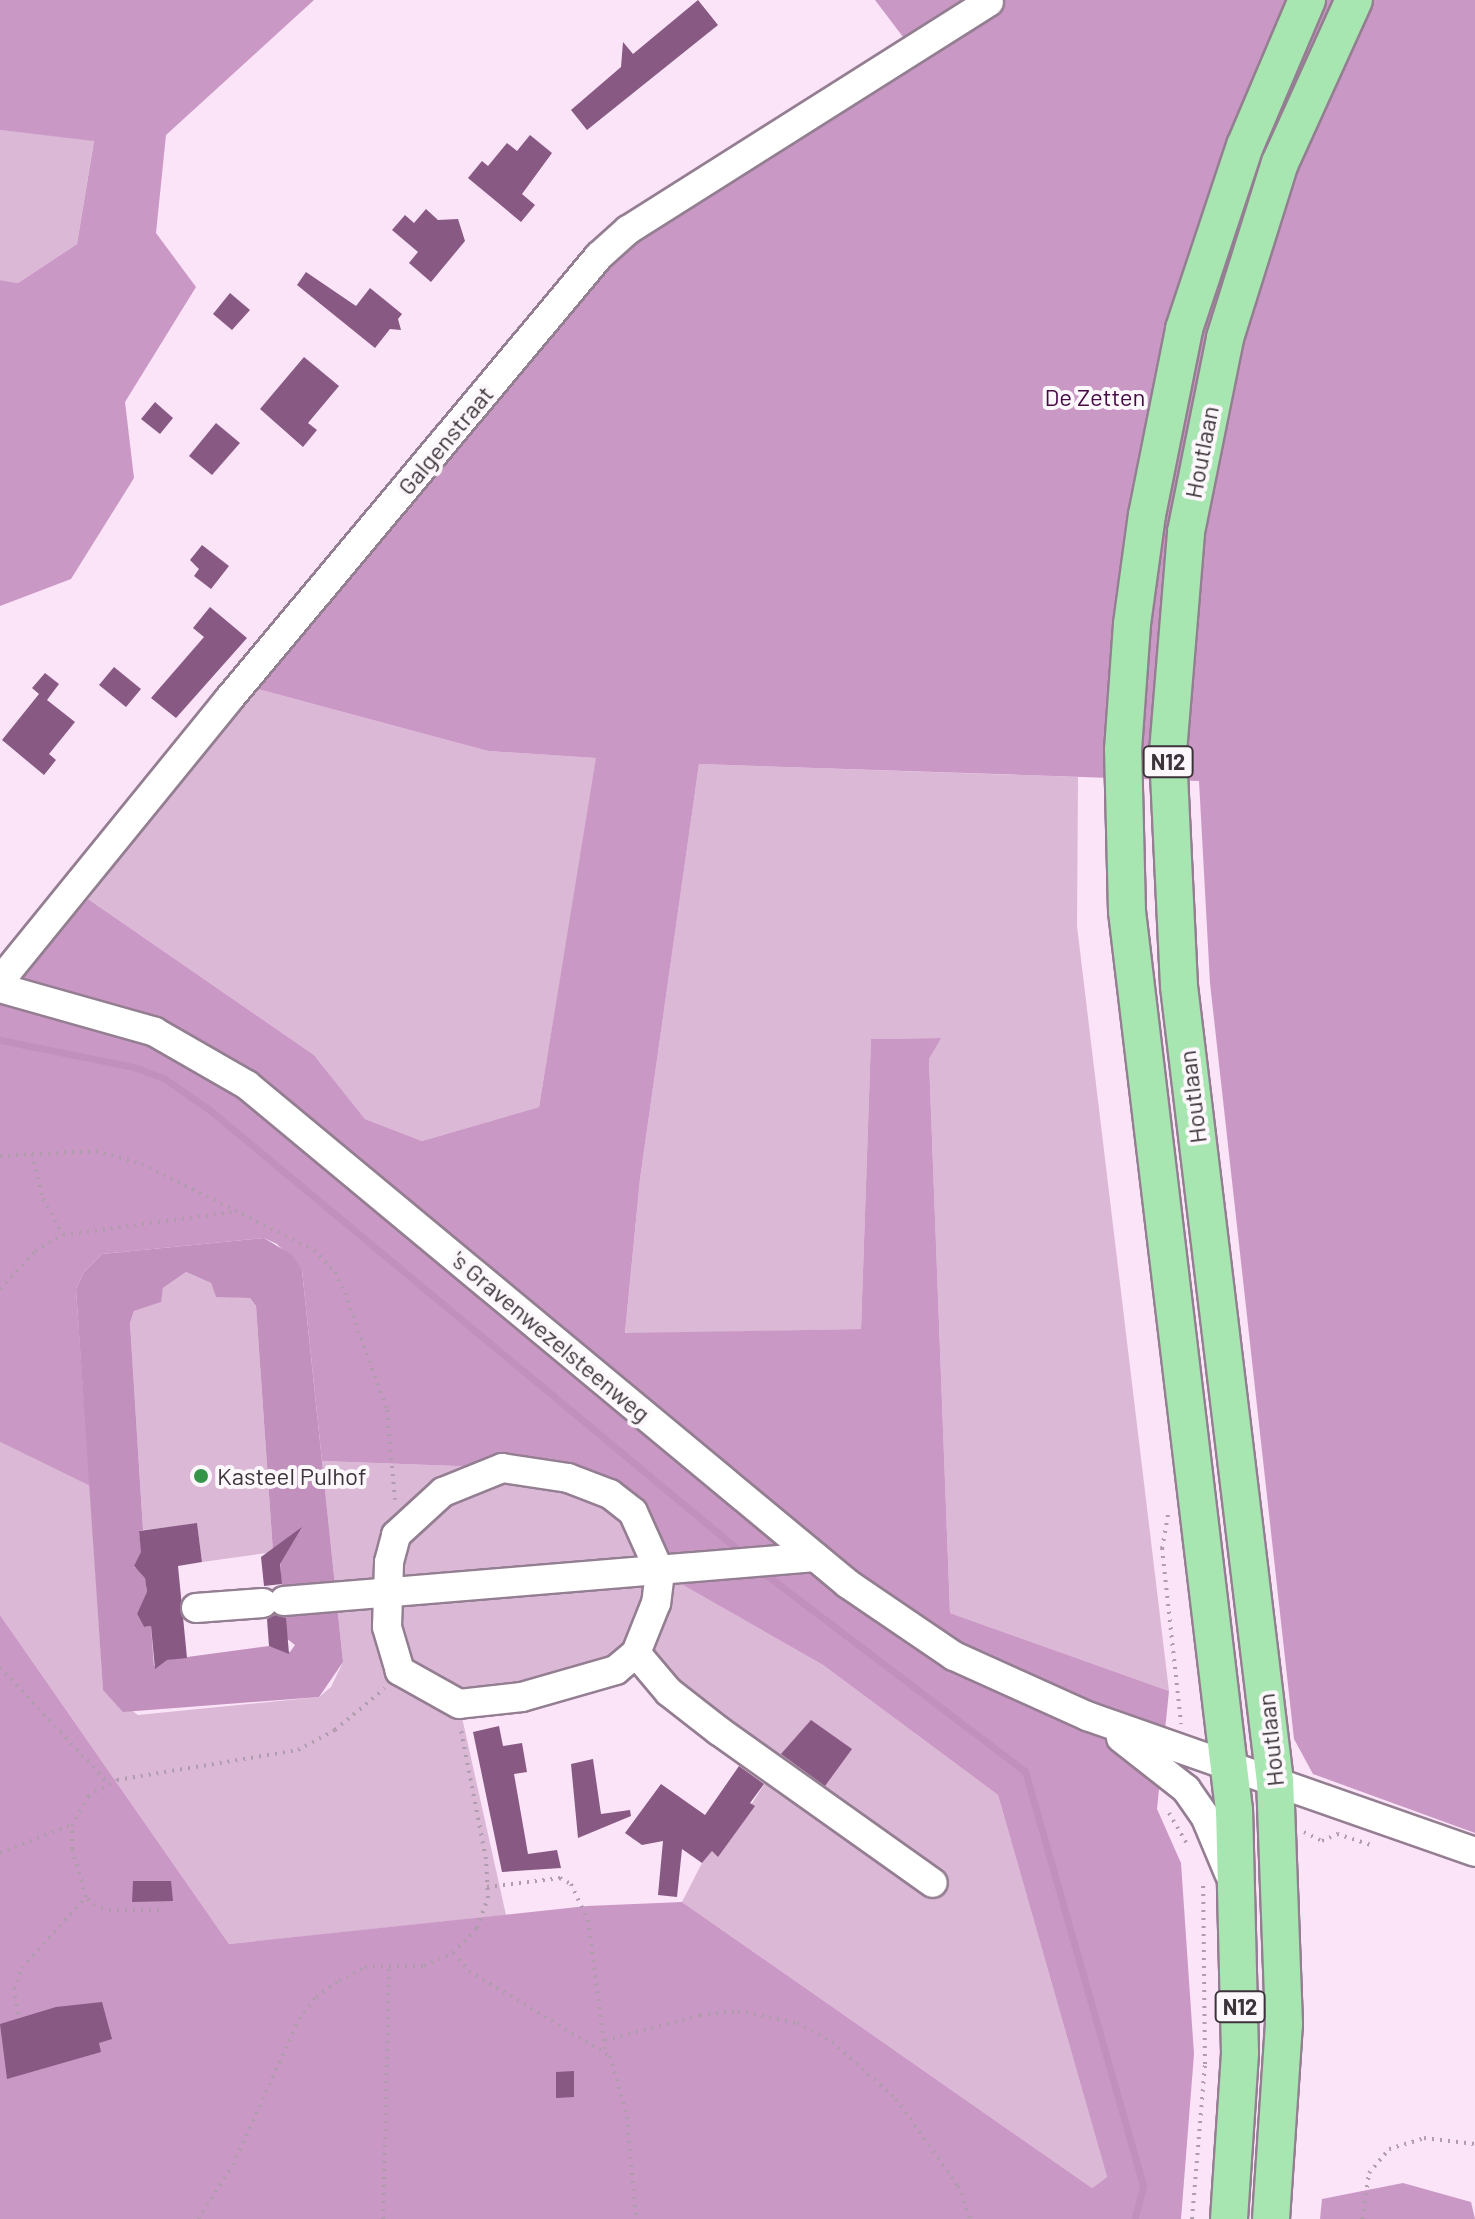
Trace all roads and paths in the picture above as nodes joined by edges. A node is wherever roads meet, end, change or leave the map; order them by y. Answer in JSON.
{"nodes":[{"id":1,"x":1307,"y":0,"type":"edge"},
{"id":2,"x":1354,"y":0,"type":"edge"},
{"id":3,"x":989,"y":2,"type":"edge"},
{"id":4,"x":0,"y":988,"type":"edge"},
{"id":5,"x":31,"y":1153,"type":"junction"},
{"id":6,"x":0,"y":1156,"type":"edge"},
{"id":7,"x":236,"y":1212,"type":"junction"},
{"id":8,"x":63,"y":1235,"type":"junction"},
{"id":9,"x":0,"y":1289,"type":"edge"},
{"id":10,"x":396,"y":1535,"type":"junction"},
{"id":11,"x":815,"y":1557,"type":"junction"},
{"id":12,"x":660,"y":1572,"type":"junction"},
{"id":13,"x":386,"y":1592,"type":"junction"},
{"id":14,"x":196,"y":1608,"type":"dead end"},
{"id":15,"x":636,"y":1653,"type":"junction"},
{"id":16,"x":0,"y":1667,"type":"edge"},
{"id":17,"x":400,"y":1671,"type":"junction"},
{"id":18,"x":459,"y":1704,"type":"junction"},
{"id":19,"x":1087,"y":1716,"type":"junction"},
{"id":20,"x":1230,"y":1764,"type":"junction"},
{"id":21,"x":1179,"y":1780,"type":"junction"},
{"id":22,"x":1275,"y":1782,"type":"junction"},
{"id":23,"x":108,"y":1783,"type":"junction"},
{"id":24,"x":1277,"y":1818,"type":"junction"},
{"id":25,"x":73,"y":1824,"type":"junction"},
{"id":26,"x":1378,"y":1847,"type":"dead end"},
{"id":27,"x":1189,"y":1848,"type":"dead end"},
{"id":28,"x":1475,"y":1852,"type":"edge"},
{"id":29,"x":0,"y":1853,"type":"edge"},
{"id":30,"x":1202,"y":1874,"type":"dead end"},
{"id":31,"x":933,"y":1883,"type":"dead end"},
{"id":32,"x":487,"y":1887,"type":"junction"},
{"id":33,"x":86,"y":1897,"type":"junction"},
{"id":34,"x":1240,"y":1903,"type":"junction"},
{"id":35,"x":159,"y":1910,"type":"dead end"},
{"id":36,"x":453,"y":1953,"type":"junction"},
{"id":37,"x":389,"y":1966,"type":"junction"},
{"id":38,"x":18,"y":2014,"type":"dead end"},
{"id":39,"x":605,"y":2040,"type":"junction"},
{"id":40,"x":605,"y":2051,"type":"junction"},
{"id":41,"x":1475,"y":2144,"type":"edge"},
{"id":42,"x":198,"y":2219,"type":"edge"},
{"id":43,"x":383,"y":2219,"type":"edge"},
{"id":44,"x":636,"y":2219,"type":"edge"},
{"id":45,"x":970,"y":2219,"type":"edge"},
{"id":46,"x":1192,"y":2219,"type":"edge"},
{"id":47,"x":1229,"y":2219,"type":"edge"},
{"id":48,"x":1271,"y":2219,"type":"edge"},
{"id":49,"x":1362,"y":2219,"type":"edge"}],
"edges":[{"from":1,"to":20,"type":"main road","name":"Houtlaan","number":"N12"},
{"from":2,"to":22,"type":"main road","name":"Houtlaan","number":"N12"},
{"from":3,"to":4,"type":"street","name":"Galgenstraat"},
{"from":4,"to":11,"type":"street","name":"'s Gravenwezelsteenweg"},
{"from":5,"to":6,"type":"path"},
{"from":5,"to":7,"type":"path"},
{"from":5,"to":8,"type":"path"},
{"from":7,"to":8,"type":"path"},
{"from":7,"to":10,"type":"path"},
{"from":8,"to":9,"type":"path"},
{"from":10,"to":12,"type":"street"},
{"from":10,"to":13,"type":"street"},
{"from":11,"to":12,"type":"street"},
{"from":11,"to":19,"type":"street","name":"'s Gravenwezelsteenweg"},
{"from":12,"to":13,"type":"street"},
{"from":12,"to":15,"type":"street"},
{"from":13,"to":14,"type":"street"},
{"from":13,"to":17,"type":"street"},
{"from":15,"to":18,"type":"street"},
{"from":15,"to":31,"type":"street"},
{"from":16,"to":23,"type":"path"},
{"from":17,"to":18,"type":"street"},
{"from":17,"to":23,"type":"path"},
{"from":18,"to":32,"type":"path"},
{"from":19,"to":20,"type":"street","name":"'s Gravenwezelsteenweg"},
{"from":19,"to":21,"type":"street","name":"'s Gravenwezelsteenweg"},
{"from":20,"to":22,"type":"street","name":"'s Gravenwezelsteenweg"},
{"from":20,"to":34,"type":"main road","name":"Houtlaan","number":"N12"},
{"from":21,"to":27,"type":"path"},
{"from":21,"to":34,"type":"street","name":"'s Gravenwezelsteenweg"},
{"from":22,"to":24,"type":"main road","name":"Houtlaan","number":"N12"},
{"from":22,"to":28,"type":"street","name":"'s Gravenwezelsteenweg"},
{"from":23,"to":25,"type":"path"},
{"from":24,"to":26,"type":"path"},
{"from":24,"to":48,"type":"main road","name":"Houtlaan","number":"N12"},
{"from":25,"to":29,"type":"path"},
{"from":25,"to":33,"type":"path"},
{"from":30,"to":46,"type":"path"},
{"from":32,"to":36,"type":"path"},
{"from":32,"to":39,"type":"path"},
{"from":33,"to":35,"type":"path"},
{"from":33,"to":38,"type":"path"},
{"from":34,"to":47,"type":"main road","name":"Houtlaan","number":"N12"},
{"from":36,"to":37,"type":"path"},
{"from":36,"to":40,"type":"path"},
{"from":37,"to":42,"type":"path"},
{"from":37,"to":43,"type":"path"},
{"from":39,"to":40,"type":"path"},
{"from":39,"to":45,"type":"path"},
{"from":40,"to":44,"type":"path"},
{"from":41,"to":49,"type":"path"}]}
